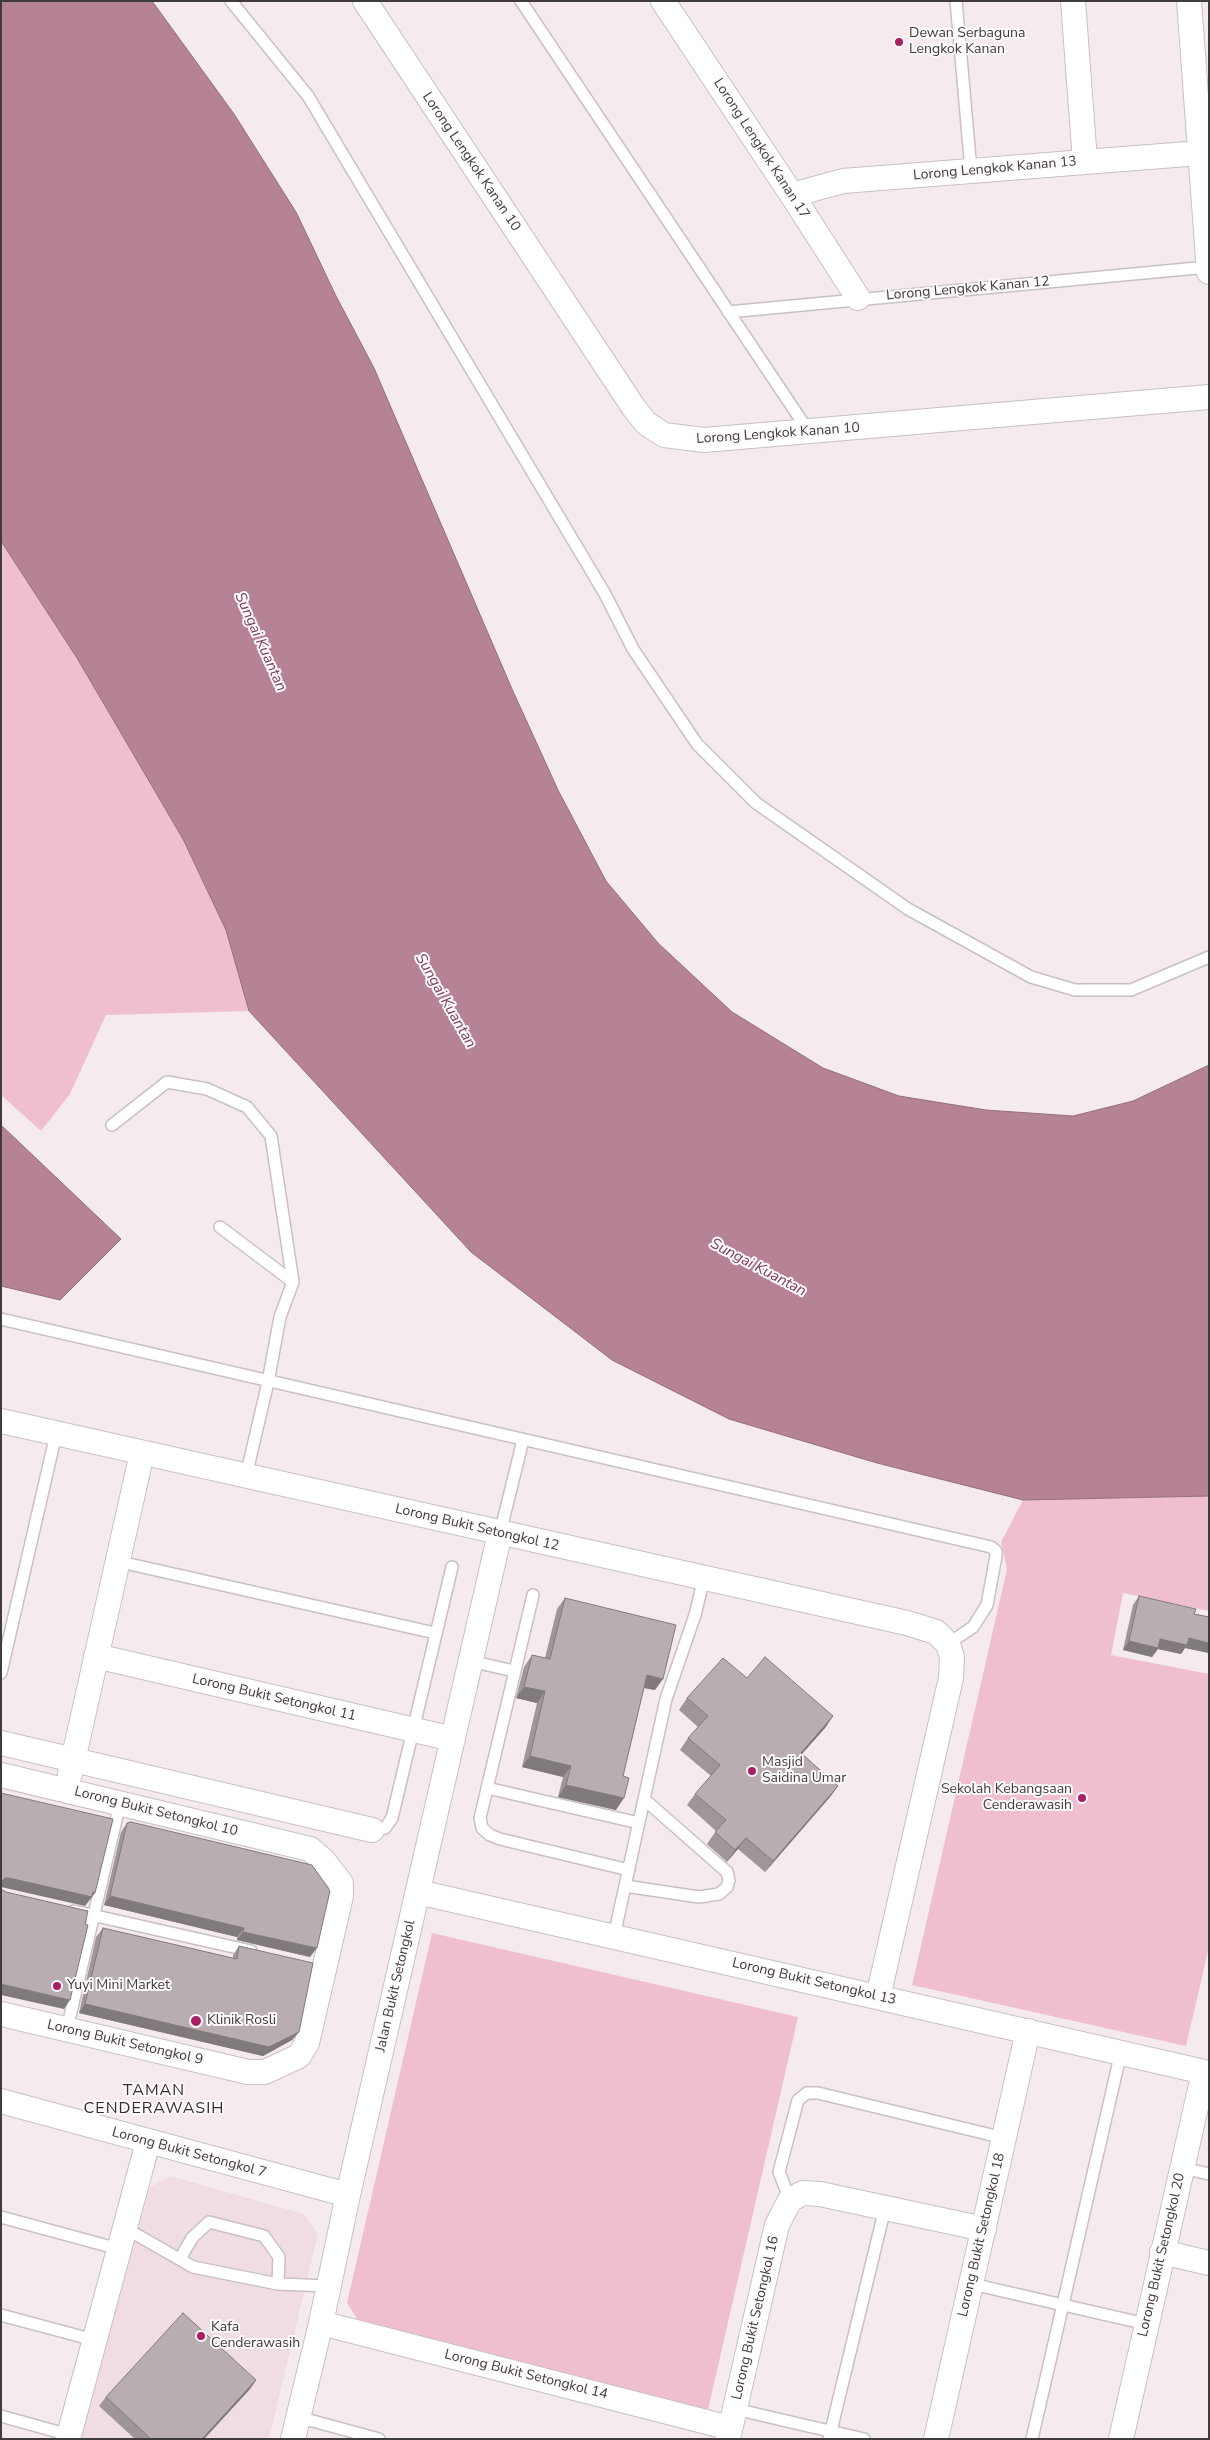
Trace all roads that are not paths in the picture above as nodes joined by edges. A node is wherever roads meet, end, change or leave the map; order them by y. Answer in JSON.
{"nodes":[{"id":1,"x":232,"y":1,"type":"edge"},
{"id":2,"x":365,"y":1,"type":"edge"},
{"id":3,"x":521,"y":1,"type":"edge"},
{"id":4,"x":663,"y":1,"type":"edge"},
{"id":5,"x":956,"y":1,"type":"edge"},
{"id":6,"x":1073,"y":1,"type":"edge"},
{"id":7,"x":1188,"y":1,"type":"edge"},
{"id":8,"x":1200,"y":33,"type":"edge"},
{"id":9,"x":1200,"y":153,"type":"junction"},
{"id":10,"x":1085,"y":162,"type":"junction"},
{"id":11,"x":971,"y":170,"type":"junction"},
{"id":12,"x":792,"y":195,"type":"junction"},
{"id":13,"x":1208,"y":267,"type":"edge"},
{"id":14,"x":1209,"y":272,"type":"edge"},
{"id":15,"x":858,"y":298,"type":"junction"},
{"id":16,"x":728,"y":312,"type":"junction"},
{"id":17,"x":1209,"y":397,"type":"edge"},
{"id":18,"x":809,"y":433,"type":"junction"},
{"id":19,"x":1209,"y":957,"type":"edge"},
{"id":20,"x":112,"y":1125,"type":"dead end"},
{"id":21,"x":220,"y":1227,"type":"dead end"},
{"id":22,"x":293,"y":1282,"type":"junction"},
{"id":23,"x":1,"y":1319,"type":"edge"},
{"id":24,"x":268,"y":1382,"type":"junction"},
{"id":25,"x":1,"y":1422,"type":"edge"},
{"id":26,"x":56,"y":1434,"type":"junction"},
{"id":27,"x":523,"y":1440,"type":"junction"},
{"id":28,"x":142,"y":1453,"type":"junction"},
{"id":29,"x":246,"y":1476,"type":"junction"},
{"id":30,"x":500,"y":1533,"type":"junction"},
{"id":31,"x":116,"y":1561,"type":"junction"},
{"id":32,"x":452,"y":1567,"type":"dead end"},
{"id":33,"x":704,"y":1578,"type":"junction"},
{"id":34,"x":533,"y":1595,"type":"dead end"},
{"id":35,"x":435,"y":1634,"type":"junction"},
{"id":36,"x":948,"y":1644,"type":"junction"},
{"id":37,"x":96,"y":1656,"type":"junction"},
{"id":38,"x":470,"y":1661,"type":"junction"},
{"id":39,"x":514,"y":1671,"type":"junction"},
{"id":40,"x":1,"y":1673,"type":"edge"},
{"id":41,"x":411,"y":1730,"type":"junction"},
{"id":42,"x":453,"y":1739,"type":"junction"},
{"id":43,"x":1,"y":1743,"type":"edge"},
{"id":44,"x":73,"y":1759,"type":"junction"},
{"id":45,"x":1,"y":1774,"type":"edge"},
{"id":46,"x":487,"y":1788,"type":"junction"},
{"id":47,"x":66,"y":1790,"type":"junction"},
{"id":48,"x":644,"y":1799,"type":"junction"},
{"id":49,"x":120,"y":1803,"type":"junction"},
{"id":50,"x":639,"y":1823,"type":"junction"},
{"id":51,"x":372,"y":1830,"type":"joint"},
{"id":52,"x":628,"y":1870,"type":"junction"},
{"id":53,"x":625,"y":1886,"type":"junction"},
{"id":54,"x":418,"y":1892,"type":"junction"},
{"id":55,"x":65,"y":1909,"type":"edge"},
{"id":56,"x":93,"y":1915,"type":"junction"},
{"id":57,"x":614,"y":1936,"type":"junction"},
{"id":58,"x":266,"y":1955,"type":"edge"},
{"id":59,"x":878,"y":1997,"type":"junction"},
{"id":60,"x":1,"y":2014,"type":"edge"},
{"id":61,"x":67,"y":2029,"type":"junction"},
{"id":62,"x":1028,"y":2031,"type":"junction"},
{"id":63,"x":1121,"y":2052,"type":"junction"},
{"id":64,"x":248,"y":2072,"type":"joint"},
{"id":65,"x":1206,"y":2072,"type":"edge"},
{"id":66,"x":1,"y":2101,"type":"edge"},
{"id":67,"x":1004,"y":2138,"type":"junction"},
{"id":68,"x":148,"y":2142,"type":"junction"},
{"id":69,"x":1182,"y":2168,"type":"junction"},
{"id":70,"x":1209,"y":2174,"type":"edge"},
{"id":71,"x":348,"y":2194,"type":"junction"},
{"id":72,"x":790,"y":2200,"type":"junction"},
{"id":73,"x":885,"y":2208,"type":"junction"},
{"id":74,"x":1,"y":2217,"type":"edge"},
{"id":75,"x":984,"y":2229,"type":"junction"},
{"id":76,"x":122,"y":2238,"type":"junction"},
{"id":77,"x":1162,"y":2252,"type":"junction"},
{"id":78,"x":180,"y":2259,"type":"junction"},
{"id":79,"x":1209,"y":2263,"type":"edge"},
{"id":80,"x":278,"y":2284,"type":"junction"},
{"id":81,"x":972,"y":2284,"type":"junction"},
{"id":82,"x":329,"y":2286,"type":"junction"},
{"id":83,"x":1063,"y":2304,"type":"junction"},
{"id":84,"x":1,"y":2315,"type":"edge"},
{"id":85,"x":321,"y":2323,"type":"junction"},
{"id":86,"x":1146,"y":2324,"type":"junction"},
{"id":87,"x":94,"y":2340,"type":"junction"},
{"id":88,"x":1,"y":2416,"type":"edge"},
{"id":89,"x":731,"y":2425,"type":"edge"},
{"id":90,"x":295,"y":2428,"type":"edge"},
{"id":91,"x":830,"y":2435,"type":"edge"},
{"id":92,"x":68,"y":2437,"type":"edge"},
{"id":93,"x":379,"y":2439,"type":"edge"},
{"id":94,"x":864,"y":2439,"type":"edge"},
{"id":95,"x":936,"y":2439,"type":"edge"},
{"id":96,"x":1032,"y":2439,"type":"edge"},
{"id":97,"x":1121,"y":2439,"type":"edge"}],
"edges":[{"from":1,"to":19,"type":"lane"},
{"from":2,"to":18,"type":"street","name":"Lorong Lengkok Kanan 10"},
{"from":3,"to":16,"type":"lane"},
{"from":4,"to":12,"type":"street","name":"Lorong Lengkok Kanan 17"},
{"from":5,"to":11,"type":"lane"},
{"from":6,"to":10,"type":"street"},
{"from":7,"to":8,"type":"street"},
{"from":8,"to":9,"type":"street"},
{"from":9,"to":10,"type":"street","name":"Lorong Lengkok Kanan 13"},
{"from":9,"to":13,"type":"street"},
{"from":10,"to":11,"type":"street","name":"Lorong Lengkok Kanan 13"},
{"from":11,"to":12,"type":"street","name":"Lorong Lengkok Kanan 13"},
{"from":12,"to":15,"type":"street","name":"Lorong Lengkok Kanan 17"},
{"from":13,"to":14,"type":"street"},
{"from":13,"to":15,"type":"lane","name":"Lorong Lengkok Kanan 12"},
{"from":15,"to":16,"type":"lane","name":"Lorong Lengkok Kanan 12"},
{"from":16,"to":18,"type":"lane"},
{"from":17,"to":18,"type":"street","name":"Lorong Lengkok Kanan 10"},
{"from":20,"to":22,"type":"lane"},
{"from":21,"to":22,"type":"lane"},
{"from":22,"to":24,"type":"lane"},
{"from":23,"to":24,"type":"lane"},
{"from":24,"to":27,"type":"lane"},
{"from":24,"to":29,"type":"lane"},
{"from":25,"to":26,"type":"street","name":"Lorong Bukit Setongkol 12"},
{"from":26,"to":28,"type":"street","name":"Lorong Bukit Setongkol 12"},
{"from":26,"to":40,"type":"lane"},
{"from":27,"to":30,"type":"lane"},
{"from":27,"to":36,"type":"lane"},
{"from":28,"to":29,"type":"street","name":"Lorong Bukit Setongkol 12"},
{"from":28,"to":31,"type":"street"},
{"from":29,"to":30,"type":"street","name":"Lorong Bukit Setongkol 12"},
{"from":30,"to":33,"type":"street","name":"Lorong Bukit Setongkol 12"},
{"from":30,"to":38,"type":"street","name":"Jalan Bukit Setongkol"},
{"from":31,"to":35,"type":"lane"},
{"from":31,"to":37,"type":"street"},
{"from":32,"to":35,"type":"lane"},
{"from":33,"to":36,"type":"street","name":"Lorong Bukit Setongkol 12"},
{"from":33,"to":48,"type":"lane"},
{"from":34,"to":39,"type":"lane"},
{"from":35,"to":41,"type":"lane"},
{"from":36,"to":59,"type":"street"},
{"from":37,"to":41,"type":"street","name":"Lorong Bukit Setongkol 11"},
{"from":37,"to":44,"type":"street"},
{"from":38,"to":39,"type":"lane"},
{"from":38,"to":42,"type":"street","name":"Jalan Bukit Setongkol"},
{"from":39,"to":46,"type":"lane"},
{"from":41,"to":42,"type":"street","name":"Lorong Bukit Setongkol 11"},
{"from":41,"to":51,"type":"lane"},
{"from":42,"to":54,"type":"street","name":"Jalan Bukit Setongkol"},
{"from":43,"to":44,"type":"street"},
{"from":44,"to":47,"type":"street"},
{"from":44,"to":51,"type":"street"},
{"from":45,"to":47,"type":"street","name":"Lorong Bukit Setongkol 10"},
{"from":46,"to":50,"type":"lane"},
{"from":46,"to":52,"type":"lane"},
{"from":47,"to":49,"type":"street","name":"Lorong Bukit Setongkol 10"},
{"from":48,"to":50,"type":"lane"},
{"from":48,"to":53,"type":"lane"},
{"from":49,"to":56,"type":"lane"},
{"from":49,"to":64,"type":"street","name":"Lorong Bukit Setongkol 10"},
{"from":50,"to":52,"type":"lane"},
{"from":52,"to":53,"type":"lane"},
{"from":53,"to":57,"type":"lane"},
{"from":54,"to":57,"type":"street","name":"Lorong Bukit Setongkol 13"},
{"from":54,"to":71,"type":"street","name":"Jalan Bukit Setongkol"},
{"from":55,"to":56,"type":"lane"},
{"from":56,"to":58,"type":"lane"},
{"from":56,"to":61,"type":"lane"},
{"from":57,"to":59,"type":"street","name":"Lorong Bukit Setongkol 13"},
{"from":59,"to":62,"type":"street","name":"Lorong Bukit Setongkol 13"},
{"from":60,"to":61,"type":"street","name":"Lorong Bukit Setongkol 9"},
{"from":61,"to":64,"type":"street","name":"Lorong Bukit Setongkol 9"},
{"from":62,"to":63,"type":"street","name":"Lorong Bukit Setongkol 13"},
{"from":62,"to":67,"type":"street","name":"Lorong Bukit Setongkol 18"},
{"from":63,"to":65,"type":"street","name":"Lorong Bukit Setongkol 13"},
{"from":63,"to":83,"type":"lane"},
{"from":65,"to":69,"type":"street","name":"Lorong Bukit Setongkol 20"},
{"from":66,"to":68,"type":"street","name":"Lorong Bukit Setongkol 7"},
{"from":67,"to":72,"type":"lane"},
{"from":67,"to":75,"type":"street","name":"Lorong Bukit Setongkol 18"},
{"from":68,"to":71,"type":"street","name":"Lorong Bukit Setongkol 7"},
{"from":68,"to":76,"type":"street"},
{"from":69,"to":70,"type":"lane"},
{"from":69,"to":77,"type":"street","name":"Lorong Bukit Setongkol 20"},
{"from":71,"to":82,"type":"street","name":"Jalan Bukit Setongkol"},
{"from":72,"to":73,"type":"street"},
{"from":72,"to":89,"type":"street","name":"Lorong Bukit Setongkol 16"},
{"from":73,"to":75,"type":"street"},
{"from":73,"to":91,"type":"lane"},
{"from":74,"to":76,"type":"lane"},
{"from":75,"to":81,"type":"street","name":"Lorong Bukit Setongkol 18"},
{"from":76,"to":78,"type":"lane"},
{"from":76,"to":87,"type":"street"},
{"from":77,"to":79,"type":"street"},
{"from":77,"to":86,"type":"street","name":"Lorong Bukit Setongkol 20"},
{"from":78,"to":80,"type":"lane"},
{"from":78,"to":80,"type":"lane"},
{"from":80,"to":82,"type":"lane"},
{"from":81,"to":83,"type":"lane"},
{"from":81,"to":95,"type":"street","name":"Lorong Bukit Setongkol 18"},
{"from":82,"to":85,"type":"street","name":"Jalan Bukit Setongkol"},
{"from":83,"to":86,"type":"lane"},
{"from":83,"to":96,"type":"lane"},
{"from":84,"to":87,"type":"lane"},
{"from":85,"to":89,"type":"street","name":"Lorong Bukit Setongkol 14"},
{"from":85,"to":90,"type":"street","name":"Jalan Bukit Setongkol"},
{"from":86,"to":97,"type":"street","name":"Lorong Bukit Setongkol 20"},
{"from":87,"to":92,"type":"street"},
{"from":88,"to":92,"type":"lane"},
{"from":89,"to":91,"type":"lane"},
{"from":90,"to":93,"type":"lane"},
{"from":91,"to":94,"type":"lane"}]}
